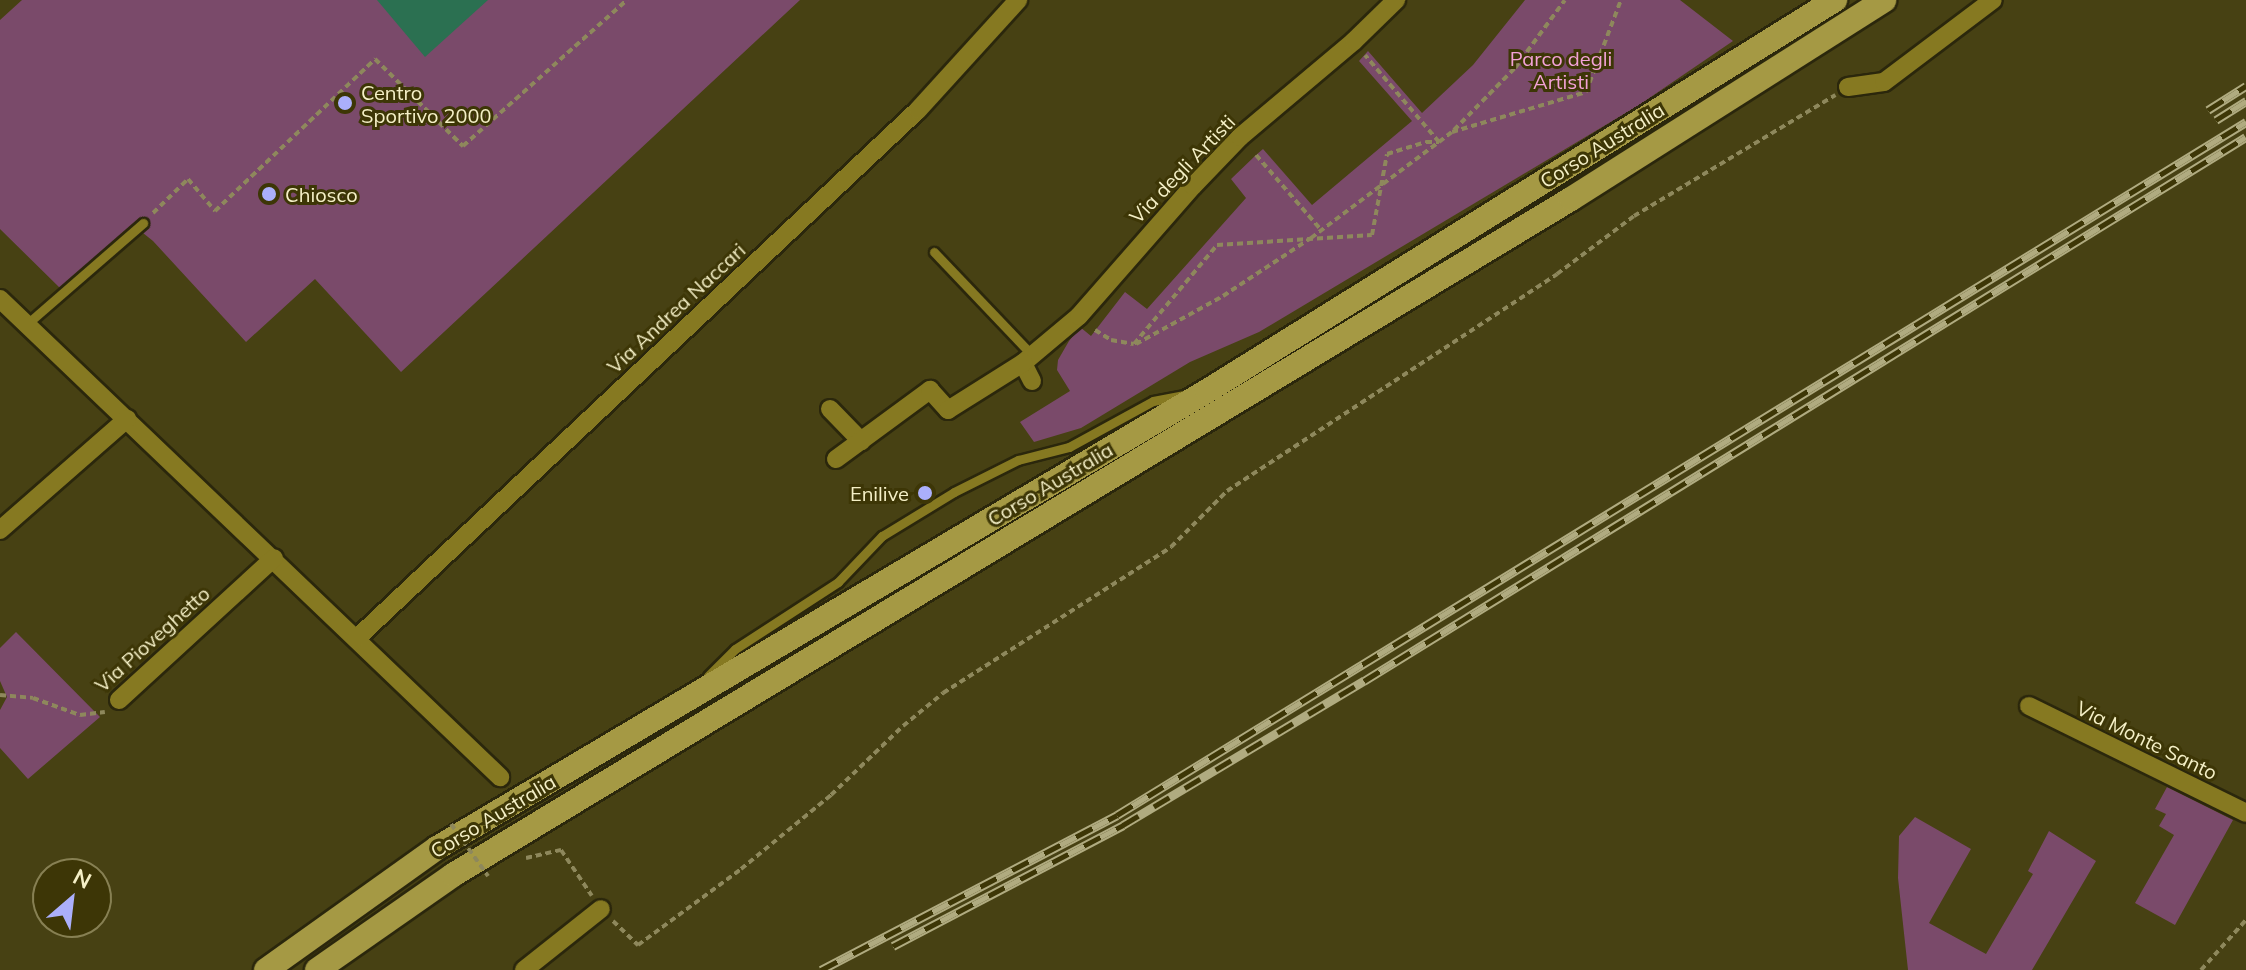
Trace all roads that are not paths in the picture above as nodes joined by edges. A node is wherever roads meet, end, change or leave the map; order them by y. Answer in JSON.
{"nodes":[{"id":1,"x":1018,"y":0,"type":"edge"},
{"id":2,"x":1396,"y":0,"type":"edge"},
{"id":3,"x":1804,"y":0,"type":"edge"},
{"id":4,"x":1835,"y":0,"type":"edge"},
{"id":5,"x":1884,"y":0,"type":"edge"},
{"id":6,"x":1993,"y":0,"type":"edge"},
{"id":7,"x":1700,"y":84,"type":"junction"},
{"id":8,"x":1848,"y":87,"type":"road end"},
{"id":9,"x":143,"y":223,"type":"road end"},
{"id":10,"x":934,"y":252,"type":"dead end"},
{"id":11,"x":0,"y":299,"type":"edge"},
{"id":12,"x":27,"y":324,"type":"junction"},
{"id":13,"x":1028,"y":360,"type":"junction"},
{"id":14,"x":1032,"y":381,"type":"dead end"},
{"id":15,"x":1207,"y":391,"type":"junction"},
{"id":16,"x":830,"y":409,"type":"dead end"},
{"id":17,"x":127,"y":419,"type":"junction"},
{"id":18,"x":861,"y":441,"type":"junction"},
{"id":19,"x":836,"y":459,"type":"dead end"},
{"id":20,"x":0,"y":530,"type":"edge"},
{"id":21,"x":274,"y":558,"type":"junction"},
{"id":22,"x":356,"y":639,"type":"junction"},
{"id":23,"x":119,"y":700,"type":"road end"},
{"id":24,"x":682,"y":701,"type":"junction"},
{"id":25,"x":2029,"y":706,"type":"dead end"},
{"id":26,"x":500,"y":777,"type":"dead end"},
{"id":27,"x":2246,"y":813,"type":"edge"},
{"id":28,"x":601,"y":909,"type":"road end"},
{"id":29,"x":266,"y":970,"type":"edge"},
{"id":30,"x":317,"y":970,"type":"edge"},
{"id":31,"x":524,"y":970,"type":"edge"}],
"edges":[{"from":1,"to":22,"type":"street","name":"Via Andrea Naccari"},
{"from":2,"to":13,"type":"street","name":"Via degli Artisti"},
{"from":3,"to":7,"type":"highway"},
{"from":4,"to":7,"type":"highway","name":"Corso Australia"},
{"from":5,"to":30,"type":"highway","name":"Corso Australia"},
{"from":6,"to":8,"type":"street"},
{"from":7,"to":15,"type":"highway","name":"Corso Australia"},
{"from":9,"to":12,"type":"lane"},
{"from":10,"to":13,"type":"lane"},
{"from":11,"to":12,"type":"street"},
{"from":12,"to":17,"type":"street"},
{"from":13,"to":14,"type":"street"},
{"from":13,"to":18,"type":"street","name":"Via degli Artisti"},
{"from":15,"to":24,"type":"highway","name":"Corso Australia"},
{"from":15,"to":24,"type":"lane"},
{"from":16,"to":18,"type":"street"},
{"from":17,"to":20,"type":"street"},
{"from":17,"to":21,"type":"street"},
{"from":18,"to":19,"type":"street"},
{"from":21,"to":22,"type":"street"},
{"from":21,"to":23,"type":"street","name":"Via Pioveghetto"},
{"from":22,"to":26,"type":"street"},
{"from":24,"to":29,"type":"highway","name":"Corso Australia"},
{"from":25,"to":27,"type":"street","name":"Via Monte Santo"},
{"from":28,"to":31,"type":"street"}]}
